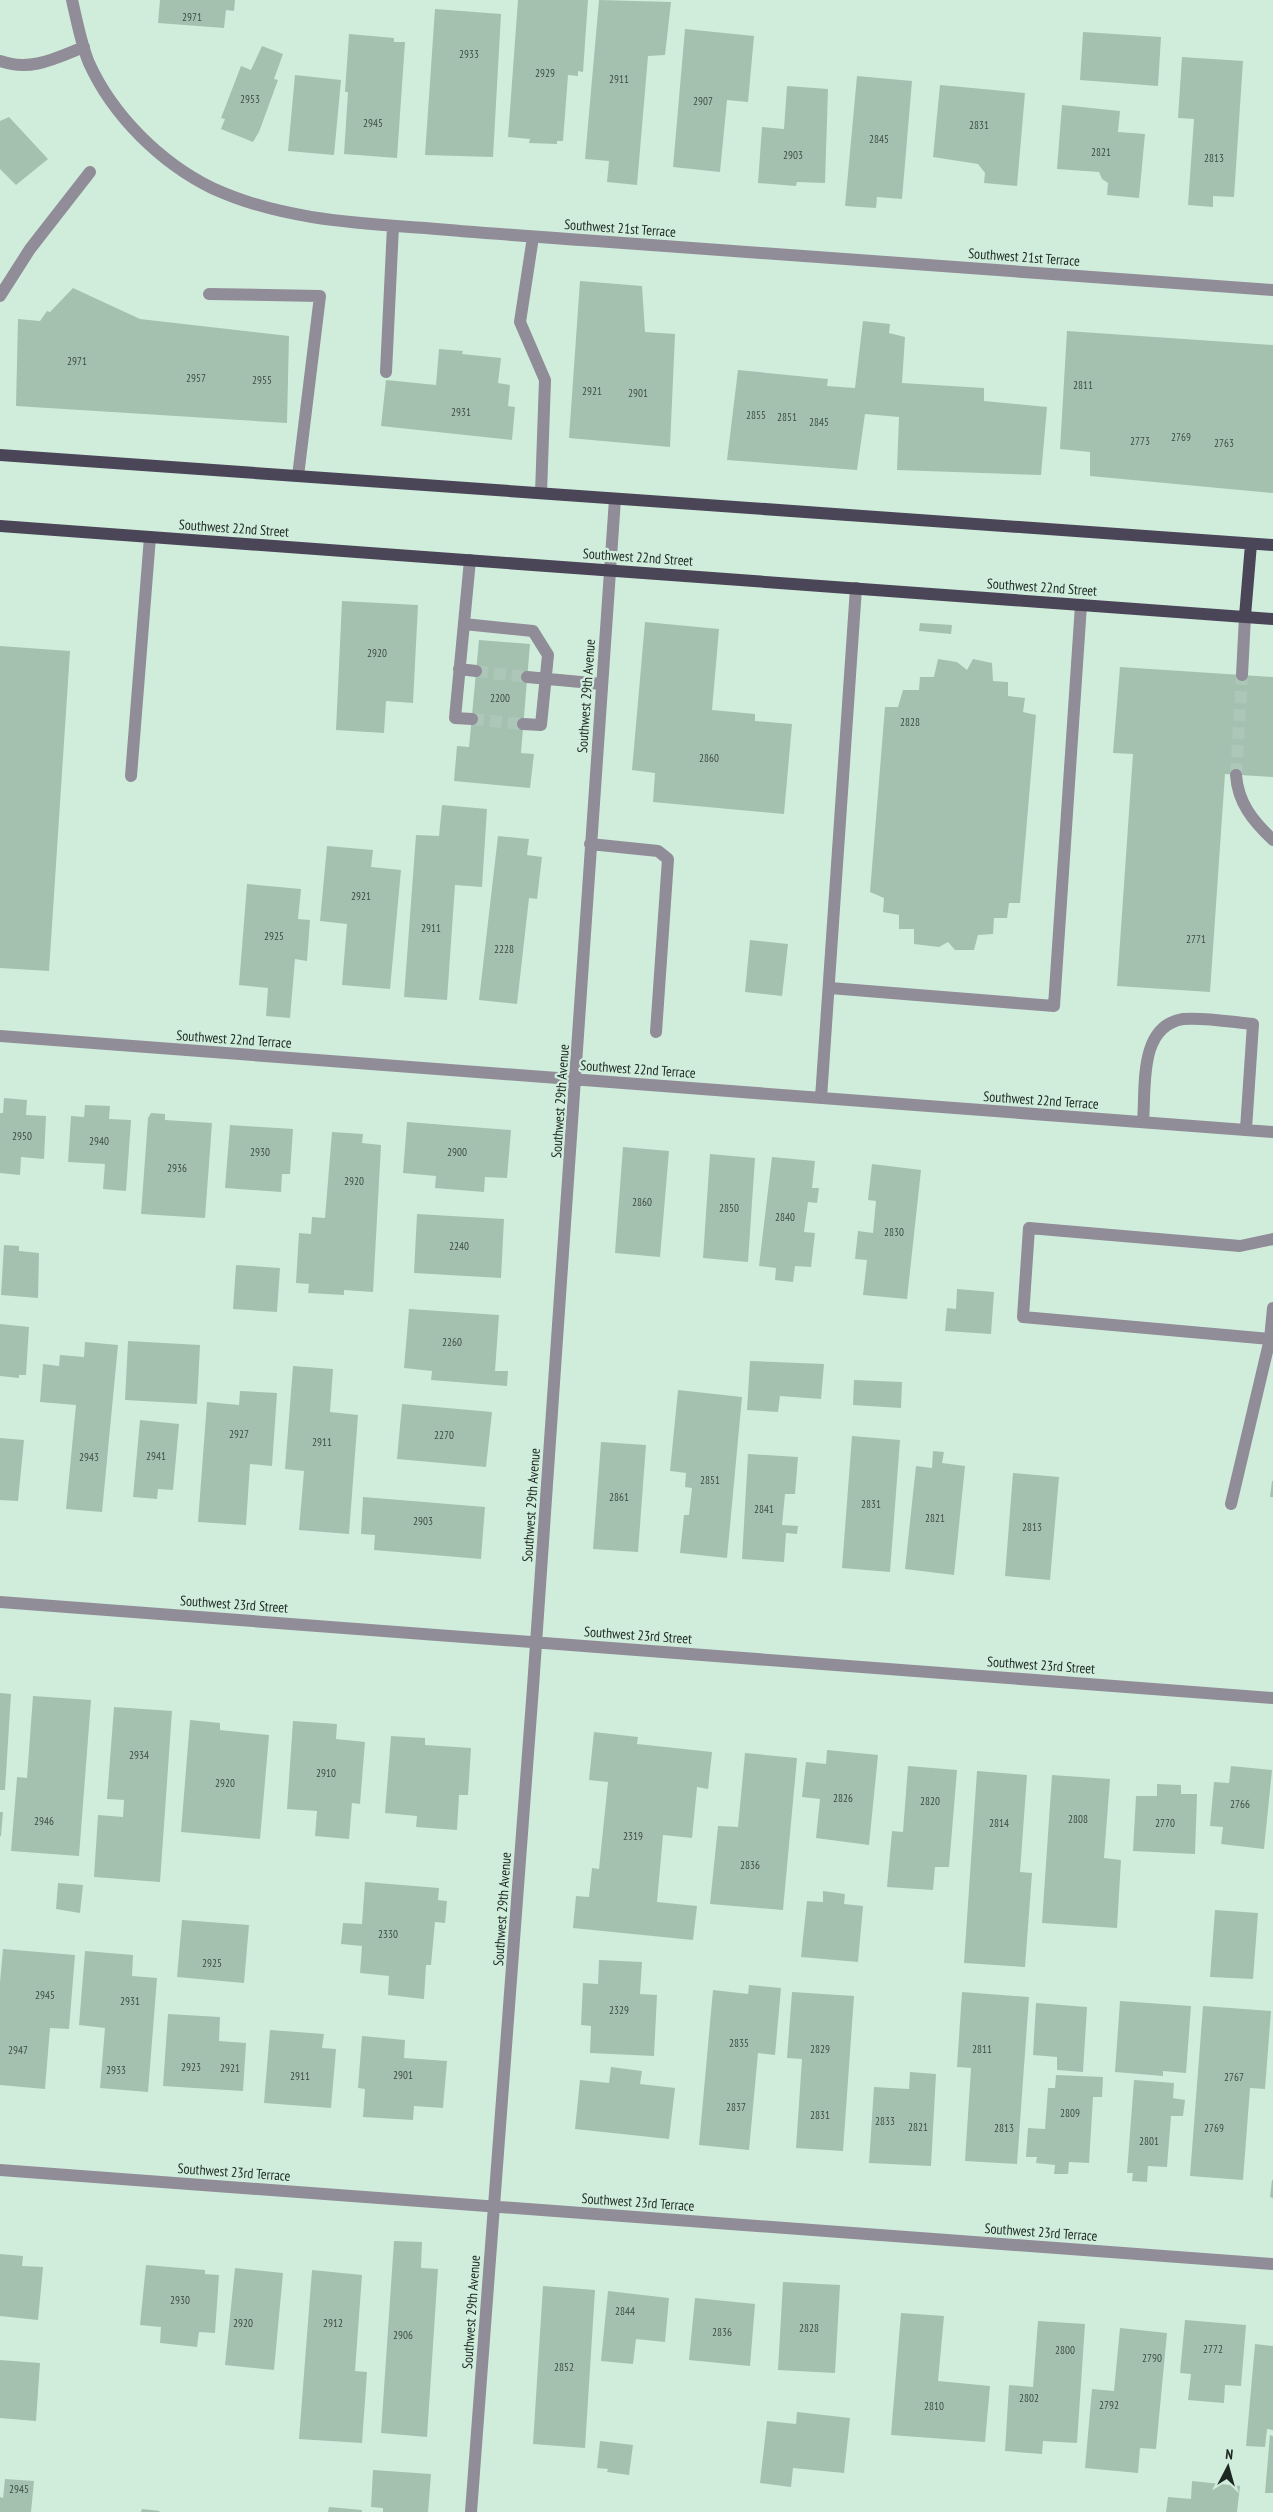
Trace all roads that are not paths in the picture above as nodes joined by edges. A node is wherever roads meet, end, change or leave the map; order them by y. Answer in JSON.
{"nodes":[{"id":1,"x":72,"y":0,"type":"edge"},
{"id":2,"x":84,"y":46,"type":"junction"},
{"id":3,"x":0,"y":61,"type":"edge"},
{"id":4,"x":90,"y":172,"type":"dead end"},
{"id":5,"x":393,"y":226,"type":"junction"},
{"id":6,"x":533,"y":237,"type":"junction"},
{"id":7,"x":1273,"y":290,"type":"edge"},
{"id":8,"x":209,"y":294,"type":"dead end"},
{"id":9,"x":0,"y":296,"type":"edge"},
{"id":10,"x":386,"y":372,"type":"dead end"},
{"id":11,"x":0,"y":455,"type":"edge"},
{"id":12,"x":298,"y":476,"type":"junction"},
{"id":13,"x":541,"y":493,"type":"junction"},
{"id":14,"x":615,"y":499,"type":"junction"},
{"id":15,"x":0,"y":526,"type":"edge"},
{"id":16,"x":150,"y":537,"type":"junction"},
{"id":17,"x":1251,"y":544,"type":"junction"},
{"id":18,"x":1273,"y":545,"type":"edge"},
{"id":19,"x":470,"y":560,"type":"junction"},
{"id":20,"x":610,"y":570,"type":"junction"},
{"id":21,"x":856,"y":588,"type":"junction"},
{"id":22,"x":1081,"y":604,"type":"junction"},
{"id":23,"x":1245,"y":616,"type":"junction"},
{"id":24,"x":1273,"y":619,"type":"edge"},
{"id":25,"x":464,"y":624,"type":"junction"},
{"id":26,"x":459,"y":669,"type":"junction"},
{"id":27,"x":476,"y":671,"type":"tunnel mouth"},
{"id":28,"x":1242,"y":675,"type":"tunnel mouth"},
{"id":29,"x":528,"y":677,"type":"tunnel mouth"},
{"id":30,"x":546,"y":679,"type":"junction"},
{"id":31,"x":602,"y":684,"type":"junction"},
{"id":32,"x":472,"y":719,"type":"tunnel mouth"},
{"id":33,"x":523,"y":724,"type":"tunnel mouth"},
{"id":34,"x":1236,"y":775,"type":"tunnel mouth"},
{"id":35,"x":131,"y":776,"type":"dead end"},
{"id":36,"x":1273,"y":840,"type":"edge"},
{"id":37,"x":590,"y":844,"type":"junction"},
{"id":38,"x":830,"y":988,"type":"junction"},
{"id":39,"x":656,"y":1032,"type":"dead end"},
{"id":40,"x":0,"y":1036,"type":"edge"},
{"id":41,"x":576,"y":1079,"type":"junction"},
{"id":42,"x":821,"y":1098,"type":"junction"},
{"id":43,"x":1143,"y":1122,"type":"junction"},
{"id":44,"x":1246,"y":1129,"type":"junction"},
{"id":45,"x":1273,"y":1132,"type":"edge"},
{"id":46,"x":1273,"y":1239,"type":"edge"},
{"id":47,"x":1273,"y":1308,"type":"edge"},
{"id":48,"x":1270,"y":1339,"type":"junction"},
{"id":49,"x":1232,"y":1504,"type":"dead end"},
{"id":50,"x":0,"y":1602,"type":"edge"},
{"id":51,"x":536,"y":1642,"type":"junction"},
{"id":52,"x":1273,"y":1698,"type":"edge"},
{"id":53,"x":0,"y":2170,"type":"edge"},
{"id":54,"x":495,"y":2206,"type":"junction"},
{"id":55,"x":1273,"y":2264,"type":"edge"},
{"id":56,"x":471,"y":2512,"type":"edge"}],
"edges":[{"from":1,"to":2,"type":"street","name":"Southwest 21st Terrace"},
{"from":2,"to":3,"type":"street"},
{"from":2,"to":5,"type":"street","name":"Southwest 21st Terrace"},
{"from":4,"to":9,"type":"street"},
{"from":5,"to":6,"type":"street","name":"Southwest 21st Terrace"},
{"from":5,"to":10,"type":"street"},
{"from":6,"to":7,"type":"street","name":"Southwest 21st Terrace"},
{"from":6,"to":13,"type":"street"},
{"from":8,"to":12,"type":"street"},
{"from":11,"to":12,"type":"main road"},
{"from":12,"to":13,"type":"main road"},
{"from":13,"to":14,"type":"main road"},
{"from":14,"to":17,"type":"main road"},
{"from":14,"to":20,"type":"street","name":"Southwest 29th Avenue"},
{"from":15,"to":16,"type":"main road","name":"Southwest 22nd Street"},
{"from":16,"to":19,"type":"main road","name":"Southwest 22nd Street"},
{"from":16,"to":35,"type":"street"},
{"from":17,"to":18,"type":"main road"},
{"from":17,"to":23,"type":"main road"},
{"from":19,"to":20,"type":"main road","name":"Southwest 22nd Street"},
{"from":19,"to":25,"type":"street"},
{"from":20,"to":21,"type":"main road","name":"Southwest 22nd Street"},
{"from":20,"to":31,"type":"street","name":"Southwest 29th Avenue"},
{"from":21,"to":22,"type":"main road","name":"Southwest 22nd Street"},
{"from":21,"to":38,"type":"street"},
{"from":22,"to":23,"type":"main road","name":"Southwest 22nd Street"},
{"from":22,"to":38,"type":"street"},
{"from":23,"to":24,"type":"main road","name":"Southwest 22nd Street"},
{"from":23,"to":28,"type":"street"},
{"from":25,"to":26,"type":"street"},
{"from":25,"to":30,"type":"street"},
{"from":26,"to":27,"type":"street"},
{"from":26,"to":32,"type":"street"},
{"from":29,"to":30,"type":"street"},
{"from":30,"to":31,"type":"street"},
{"from":30,"to":33,"type":"street"},
{"from":31,"to":37,"type":"street","name":"Southwest 29th Avenue"},
{"from":34,"to":36,"type":"street"},
{"from":37,"to":39,"type":"street"},
{"from":37,"to":41,"type":"street","name":"Southwest 29th Avenue"},
{"from":38,"to":42,"type":"street"},
{"from":40,"to":41,"type":"street","name":"Southwest 22nd Terrace"},
{"from":41,"to":42,"type":"street","name":"Southwest 22nd Terrace"},
{"from":41,"to":51,"type":"street","name":"Southwest 29th Avenue"},
{"from":42,"to":43,"type":"street","name":"Southwest 22nd Terrace"},
{"from":43,"to":44,"type":"street","name":"Southwest 22nd Terrace"},
{"from":43,"to":44,"type":"street"},
{"from":44,"to":45,"type":"street","name":"Southwest 22nd Terrace"},
{"from":46,"to":48,"type":"street"},
{"from":47,"to":48,"type":"street"},
{"from":48,"to":49,"type":"street"},
{"from":50,"to":51,"type":"street","name":"Southwest 23rd Street"},
{"from":51,"to":52,"type":"street","name":"Southwest 23rd Street"},
{"from":51,"to":54,"type":"street","name":"Southwest 29th Avenue"},
{"from":53,"to":54,"type":"street","name":"Southwest 23rd Terrace"},
{"from":54,"to":55,"type":"street","name":"Southwest 23rd Terrace"},
{"from":54,"to":56,"type":"street","name":"Southwest 29th Avenue"}]}
